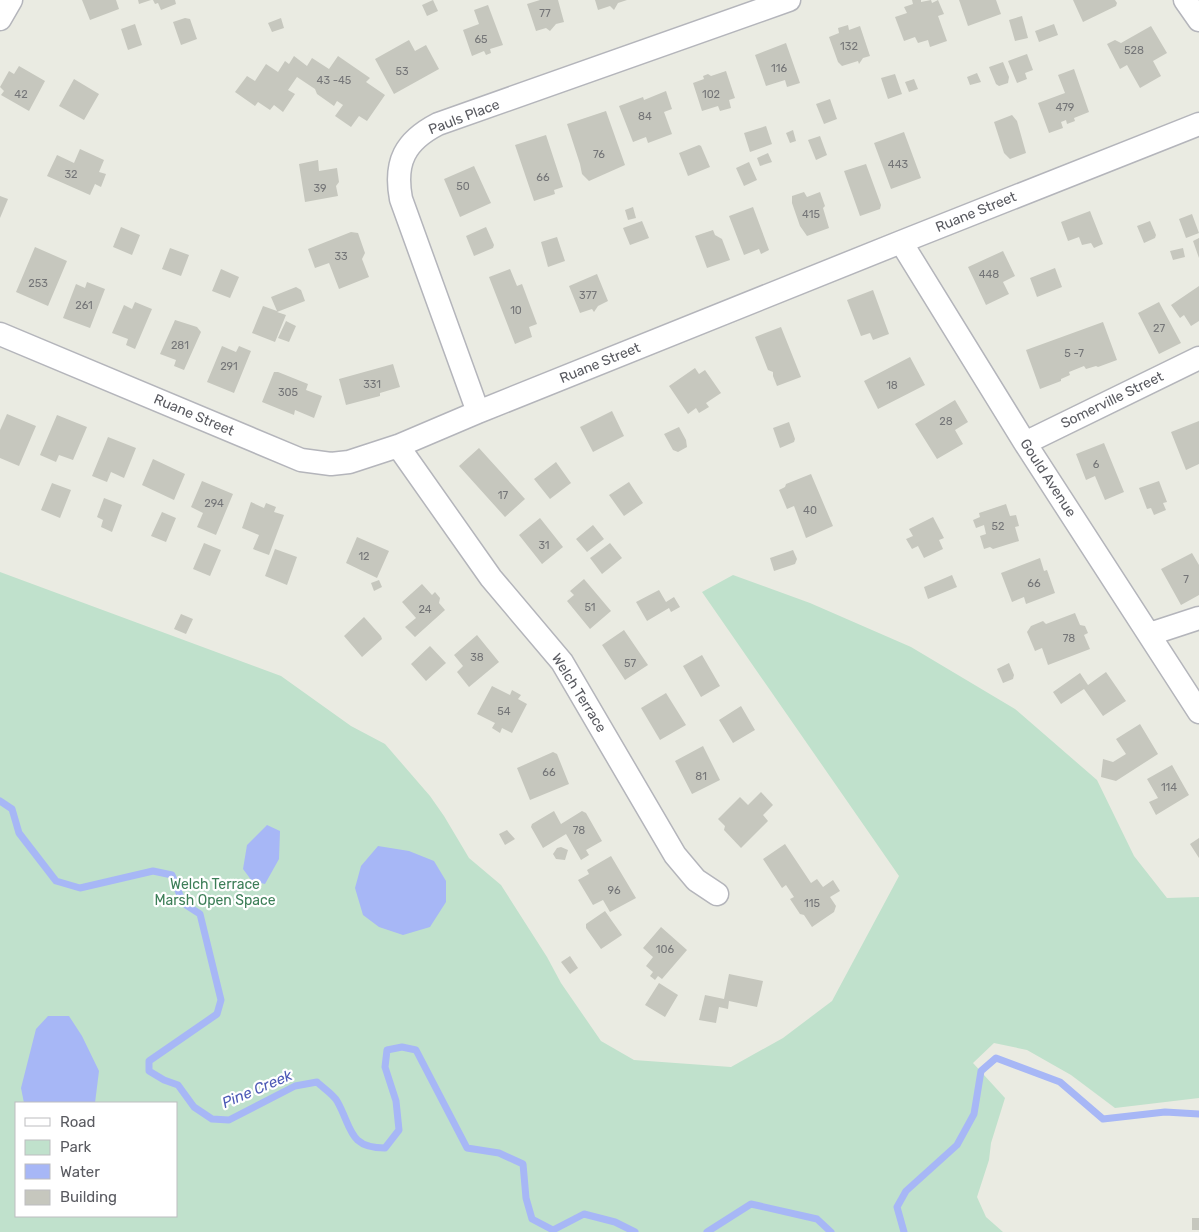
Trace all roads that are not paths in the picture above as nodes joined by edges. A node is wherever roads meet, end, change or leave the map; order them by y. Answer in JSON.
{"nodes":[{"id":1,"x":11,"y":0,"type":"edge"},
{"id":2,"x":789,"y":0,"type":"edge"},
{"id":3,"x":1185,"y":0,"type":"edge"},
{"id":4,"x":0,"y":19,"type":"edge"},
{"id":5,"x":1199,"y":20,"type":"edge"},
{"id":6,"x":1199,"y":124,"type":"edge"},
{"id":7,"x":901,"y":242,"type":"junction"},
{"id":8,"x":0,"y":334,"type":"edge"},
{"id":9,"x":1199,"y":358,"type":"edge"},
{"id":10,"x":478,"y":412,"type":"junction"},
{"id":11,"x":1025,"y":443,"type":"junction"},
{"id":12,"x":398,"y":446,"type":"junction"},
{"id":13,"x":1199,"y":618,"type":"edge"},
{"id":14,"x":1150,"y":634,"type":"junction"},
{"id":15,"x":1199,"y":712,"type":"edge"},
{"id":16,"x":717,"y":894,"type":"dead end"}],
"edges":[{"from":1,"to":4,"type":"street"},
{"from":2,"to":10,"type":"street","name":"Pauls Place"},
{"from":3,"to":5,"type":"street"},
{"from":6,"to":7,"type":"street","name":"Ruane Street"},
{"from":7,"to":10,"type":"street","name":"Ruane Street"},
{"from":7,"to":11,"type":"street","name":"Gould Avenue"},
{"from":8,"to":12,"type":"street","name":"Ruane Street"},
{"from":9,"to":11,"type":"street","name":"Somerville Street"},
{"from":10,"to":12,"type":"street","name":"Ruane Street"},
{"from":11,"to":14,"type":"street","name":"Gould Avenue"},
{"from":12,"to":16,"type":"street","name":"Welch Terrace"},
{"from":13,"to":14,"type":"street"},
{"from":14,"to":15,"type":"street","name":"Gould Avenue"}]}
